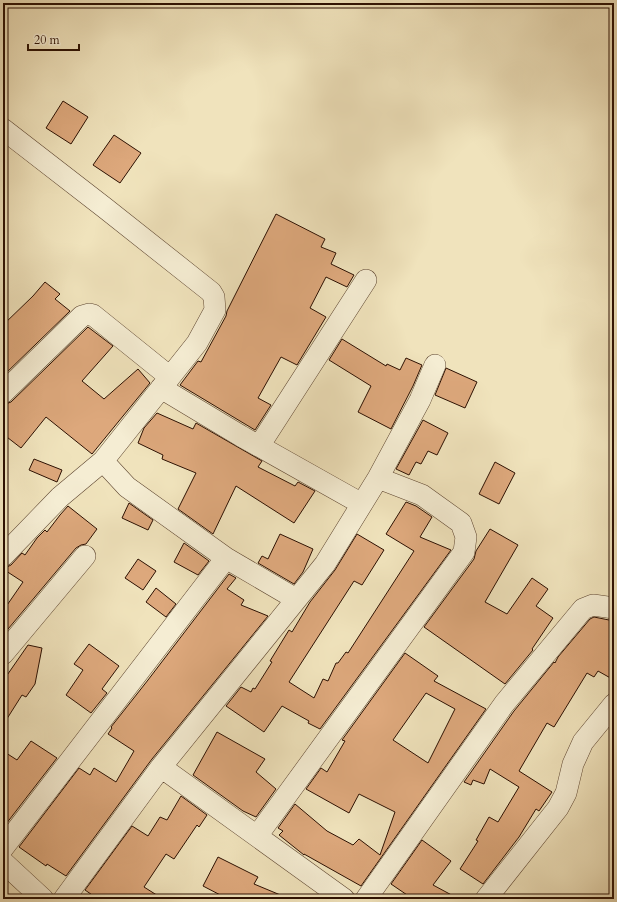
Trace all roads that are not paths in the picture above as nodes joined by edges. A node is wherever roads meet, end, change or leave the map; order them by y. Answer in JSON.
{"nodes":[{"id":1,"x":6,"y":133,"type":"edge"},
{"id":2,"x":366,"y":280,"type":"dead end"},
{"id":3,"x":435,"y":365,"type":"dead end"},
{"id":4,"x":165,"y":382,"type":"junction"},
{"id":5,"x":3,"y":393,"type":"edge"},
{"id":6,"x":259,"y":446,"type":"junction"},
{"id":7,"x":103,"y":461,"type":"junction"},
{"id":8,"x":378,"y":478,"type":"junction"},
{"id":9,"x":362,"y":504,"type":"junction"},
{"id":10,"x":3,"y":556,"type":"edge"},
{"id":11,"x":85,"y":556,"type":"dead end"},
{"id":12,"x":226,"y":558,"type":"junction"},
{"id":13,"x":296,"y":599,"type":"junction"},
{"id":14,"x":614,"y":608,"type":"edge"},
{"id":15,"x":3,"y":654,"type":"edge"},
{"id":16,"x":614,"y":704,"type":"edge"},
{"id":17,"x":161,"y":767,"type":"junction"},
{"id":18,"x":257,"y":836,"type":"junction"},
{"id":19,"x":3,"y":848,"type":"edge"},
{"id":20,"x":3,"y":862,"type":"edge"},
{"id":21,"x":44,"y":899,"type":"edge"},
{"id":22,"x":64,"y":899,"type":"edge"},
{"id":23,"x":344,"y":899,"type":"edge"},
{"id":24,"x":366,"y":899,"type":"edge"},
{"id":25,"x":486,"y":899,"type":"edge"}],
"edges":[{"from":1,"to":4,"type":"street"},
{"from":2,"to":6,"type":"street"},
{"from":3,"to":8,"type":"street"},
{"from":4,"to":5,"type":"street"},
{"from":4,"to":6,"type":"street"},
{"from":4,"to":7,"type":"street"},
{"from":6,"to":9,"type":"street"},
{"from":7,"to":10,"type":"street"},
{"from":7,"to":12,"type":"street"},
{"from":8,"to":9,"type":"street"},
{"from":8,"to":18,"type":"street"},
{"from":9,"to":13,"type":"street"},
{"from":11,"to":15,"type":"street"},
{"from":12,"to":13,"type":"street"},
{"from":12,"to":19,"type":"street"},
{"from":13,"to":17,"type":"street"},
{"from":14,"to":24,"type":"street"},
{"from":16,"to":25,"type":"street"},
{"from":17,"to":18,"type":"street"},
{"from":17,"to":22,"type":"street"},
{"from":18,"to":23,"type":"street"},
{"from":20,"to":21,"type":"street"}]}
